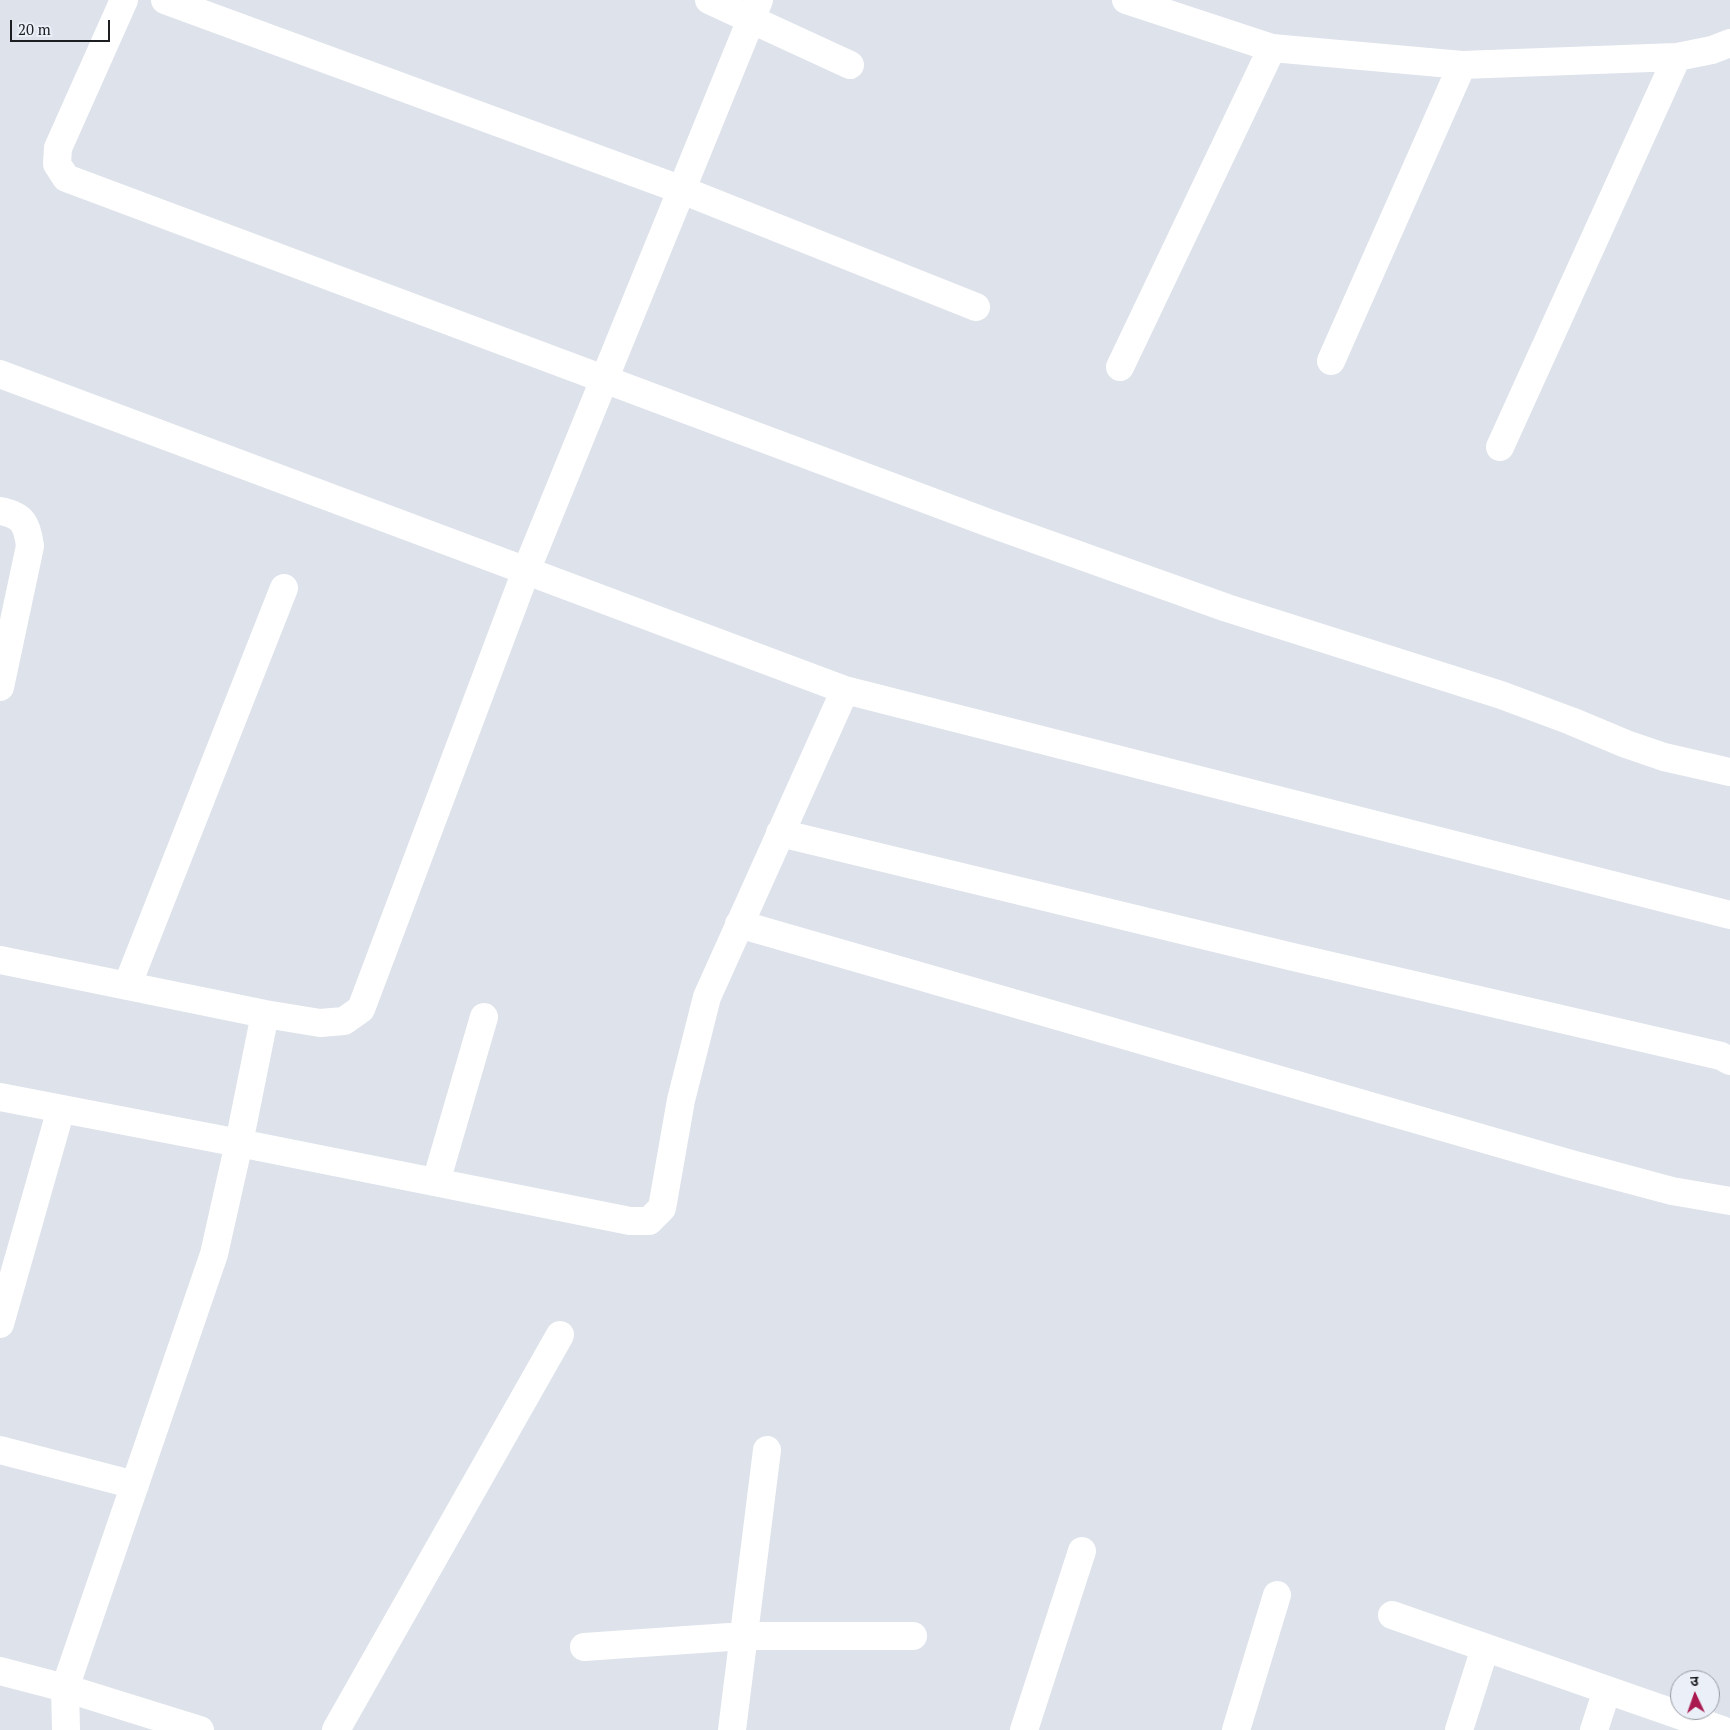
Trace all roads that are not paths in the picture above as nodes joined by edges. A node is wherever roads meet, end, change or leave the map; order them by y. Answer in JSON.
{"nodes":[{"id":1,"x":124,"y":0,"type":"edge"},
{"id":2,"x":165,"y":0,"type":"edge"},
{"id":3,"x":709,"y":0,"type":"edge"},
{"id":4,"x":1126,"y":0,"type":"edge"},
{"id":5,"x":755,"y":9,"type":"edge"},
{"id":6,"x":1730,"y":44,"type":"edge"},
{"id":7,"x":1272,"y":48,"type":"junction"},
{"id":8,"x":1677,"y":57,"type":"junction"},
{"id":9,"x":850,"y":65,"type":"dead end"},
{"id":10,"x":1462,"y":65,"type":"junction"},
{"id":11,"x":682,"y":190,"type":"junction"},
{"id":12,"x":976,"y":307,"type":"dead end"},
{"id":13,"x":1331,"y":361,"type":"dead end"},
{"id":14,"x":1120,"y":367,"type":"dead end"},
{"id":15,"x":0,"y":374,"type":"edge"},
{"id":16,"x":605,"y":379,"type":"junction"},
{"id":17,"x":1500,"y":447,"type":"dead end"},
{"id":18,"x":0,"y":511,"type":"edge"},
{"id":19,"x":526,"y":571,"type":"junction"},
{"id":20,"x":284,"y":588,"type":"dead end"},
{"id":21,"x":0,"y":687,"type":"edge"},
{"id":22,"x":845,"y":690,"type":"junction"},
{"id":23,"x":1730,"y":772,"type":"edge"},
{"id":24,"x":780,"y":833,"type":"junction"},
{"id":25,"x":1730,"y":915,"type":"edge"},
{"id":26,"x":739,"y":924,"type":"junction"},
{"id":27,"x":0,"y":960,"type":"edge"},
{"id":28,"x":127,"y":986,"type":"junction"},
{"id":29,"x":265,"y":1014,"type":"junction"},
{"id":30,"x":484,"y":1017,"type":"dead end"},
{"id":31,"x":1730,"y":1061,"type":"edge"},
{"id":32,"x":0,"y":1097,"type":"edge"},
{"id":33,"x":61,"y":1109,"type":"junction"},
{"id":34,"x":240,"y":1143,"type":"junction"},
{"id":35,"x":436,"y":1182,"type":"junction"},
{"id":36,"x":1730,"y":1200,"type":"edge"},
{"id":37,"x":0,"y":1324,"type":"edge"},
{"id":38,"x":560,"y":1335,"type":"dead end"},
{"id":39,"x":0,"y":1450,"type":"edge"},
{"id":40,"x":767,"y":1450,"type":"dead end"},
{"id":41,"x":135,"y":1485,"type":"junction"},
{"id":42,"x":1082,"y":1551,"type":"dead end"},
{"id":43,"x":1277,"y":1596,"type":"dead end"},
{"id":44,"x":1392,"y":1615,"type":"dead end"},
{"id":45,"x":744,"y":1636,"type":"junction"},
{"id":46,"x":913,"y":1636,"type":"dead end"},
{"id":47,"x":584,"y":1647,"type":"dead end"},
{"id":48,"x":1485,"y":1648,"type":"junction"},
{"id":49,"x":0,"y":1671,"type":"edge"},
{"id":50,"x":65,"y":1688,"type":"junction"},
{"id":51,"x":1607,"y":1690,"type":"junction"},
{"id":52,"x":66,"y":1730,"type":"edge"},
{"id":53,"x":200,"y":1730,"type":"edge"},
{"id":54,"x":336,"y":1730,"type":"edge"},
{"id":55,"x":732,"y":1730,"type":"edge"},
{"id":56,"x":1024,"y":1730,"type":"edge"},
{"id":57,"x":1236,"y":1730,"type":"edge"},
{"id":58,"x":1459,"y":1730,"type":"edge"},
{"id":59,"x":1594,"y":1730,"type":"edge"},
{"id":60,"x":1722,"y":1730,"type":"edge"}],
"edges":[{"from":1,"to":16,"type":"street"},
{"from":2,"to":11,"type":"street"},
{"from":3,"to":5,"type":"street"},
{"from":4,"to":7,"type":"street"},
{"from":5,"to":9,"type":"street"},
{"from":5,"to":11,"type":"street"},
{"from":6,"to":8,"type":"street"},
{"from":7,"to":10,"type":"street"},
{"from":7,"to":14,"type":"street"},
{"from":8,"to":10,"type":"street"},
{"from":8,"to":17,"type":"street"},
{"from":10,"to":13,"type":"street"},
{"from":11,"to":12,"type":"street"},
{"from":11,"to":16,"type":"street"},
{"from":15,"to":19,"type":"street"},
{"from":16,"to":19,"type":"street"},
{"from":16,"to":23,"type":"street"},
{"from":18,"to":21,"type":"street"},
{"from":19,"to":22,"type":"street"},
{"from":19,"to":29,"type":"street"},
{"from":20,"to":28,"type":"street"},
{"from":22,"to":24,"type":"street"},
{"from":22,"to":25,"type":"street"},
{"from":24,"to":26,"type":"street"},
{"from":24,"to":31,"type":"street"},
{"from":26,"to":35,"type":"street"},
{"from":26,"to":36,"type":"street"},
{"from":27,"to":28,"type":"street"},
{"from":28,"to":29,"type":"street"},
{"from":29,"to":34,"type":"street"},
{"from":30,"to":35,"type":"street"},
{"from":32,"to":33,"type":"street"},
{"from":33,"to":34,"type":"street"},
{"from":33,"to":37,"type":"street"},
{"from":34,"to":35,"type":"street"},
{"from":34,"to":41,"type":"street"},
{"from":38,"to":54,"type":"street"},
{"from":39,"to":41,"type":"street"},
{"from":40,"to":45,"type":"street"},
{"from":41,"to":50,"type":"street"},
{"from":42,"to":56,"type":"street"},
{"from":43,"to":57,"type":"street"},
{"from":44,"to":48,"type":"street"},
{"from":45,"to":46,"type":"street"},
{"from":45,"to":47,"type":"street"},
{"from":45,"to":55,"type":"street"},
{"from":48,"to":51,"type":"street"},
{"from":48,"to":58,"type":"street"},
{"from":49,"to":50,"type":"street"},
{"from":50,"to":52,"type":"street"},
{"from":50,"to":53,"type":"street"},
{"from":51,"to":59,"type":"street"},
{"from":51,"to":60,"type":"street"}]}
